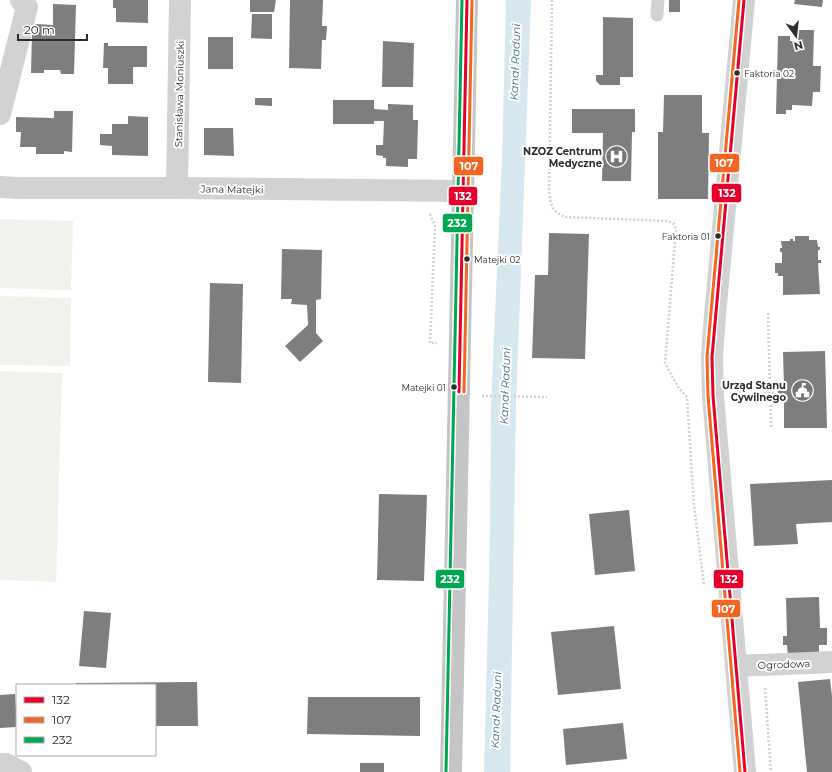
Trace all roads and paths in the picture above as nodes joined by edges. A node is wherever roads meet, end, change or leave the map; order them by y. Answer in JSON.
{"nodes":[{"id":1,"x":21,"y":0,"type":"edge"},
{"id":2,"x":180,"y":0,"type":"edge"},
{"id":3,"x":467,"y":0,"type":"edge"},
{"id":4,"x":552,"y":0,"type":"edge"},
{"id":5,"x":658,"y":0,"type":"edge"},
{"id":6,"x":744,"y":0,"type":"edge"},
{"id":7,"x":657,"y":15,"type":"dead end"},
{"id":8,"x":0,"y":114,"type":"edge"},
{"id":9,"x":0,"y":187,"type":"edge"},
{"id":10,"x":177,"y":188,"type":"junction"},
{"id":11,"x":430,"y":191,"type":"junction"},
{"id":12,"x":463,"y":191,"type":"junction"},
{"id":13,"x":768,"y":313,"type":"dead end"},
{"id":14,"x":430,"y":343,"type":"dead end"},
{"id":15,"x":746,"y":393,"type":"junction"},
{"id":16,"x":764,"y":393,"type":"junction"},
{"id":17,"x":771,"y":393,"type":"junction"},
{"id":18,"x":776,"y":393,"type":"dead end"},
{"id":19,"x":733,"y":394,"type":"dead end"},
{"id":20,"x":479,"y":396,"type":"dead end"},
{"id":21,"x":547,"y":397,"type":"dead end"},
{"id":22,"x":771,"y":428,"type":"dead end"},
{"id":23,"x":705,"y":589,"type":"dead end"},
{"id":24,"x":832,"y":662,"type":"edge"},
{"id":25,"x":736,"y":666,"type":"junction"},
{"id":26,"x":762,"y":681,"type":"dead end"},
{"id":27,"x":0,"y":764,"type":"edge"},
{"id":28,"x":21,"y":772,"type":"edge"},
{"id":29,"x":451,"y":772,"type":"edge"},
{"id":30,"x":745,"y":772,"type":"edge"},
{"id":31,"x":771,"y":772,"type":"edge"}],
"edges":[{"from":1,"to":8,"type":"street"},
{"from":2,"to":10,"type":"street","name":"Stanisława Moniuszki"},
{"from":3,"to":12,"type":"main road"},
{"from":4,"to":23,"type":"path"},
{"from":5,"to":7,"type":"lane"},
{"from":6,"to":25,"type":"street"},
{"from":9,"to":10,"type":"street","name":"Jana Matejki"},
{"from":10,"to":11,"type":"street","name":"Jana Matejki"},
{"from":11,"to":12,"type":"street","name":"Jana Matejki"},
{"from":11,"to":14,"type":"path"},
{"from":12,"to":29,"type":"main road"},
{"from":13,"to":17,"type":"path"},
{"from":15,"to":16,"type":"path"},
{"from":15,"to":16,"type":"path"},
{"from":15,"to":19,"type":"path"},
{"from":16,"to":17,"type":"path"},
{"from":17,"to":18,"type":"path"},
{"from":17,"to":22,"type":"path"},
{"from":20,"to":21,"type":"path"},
{"from":24,"to":25,"type":"street","name":"Ogrodowa"},
{"from":25,"to":30,"type":"street"},
{"from":26,"to":31,"type":"path"},
{"from":27,"to":28,"type":"street"}]}
